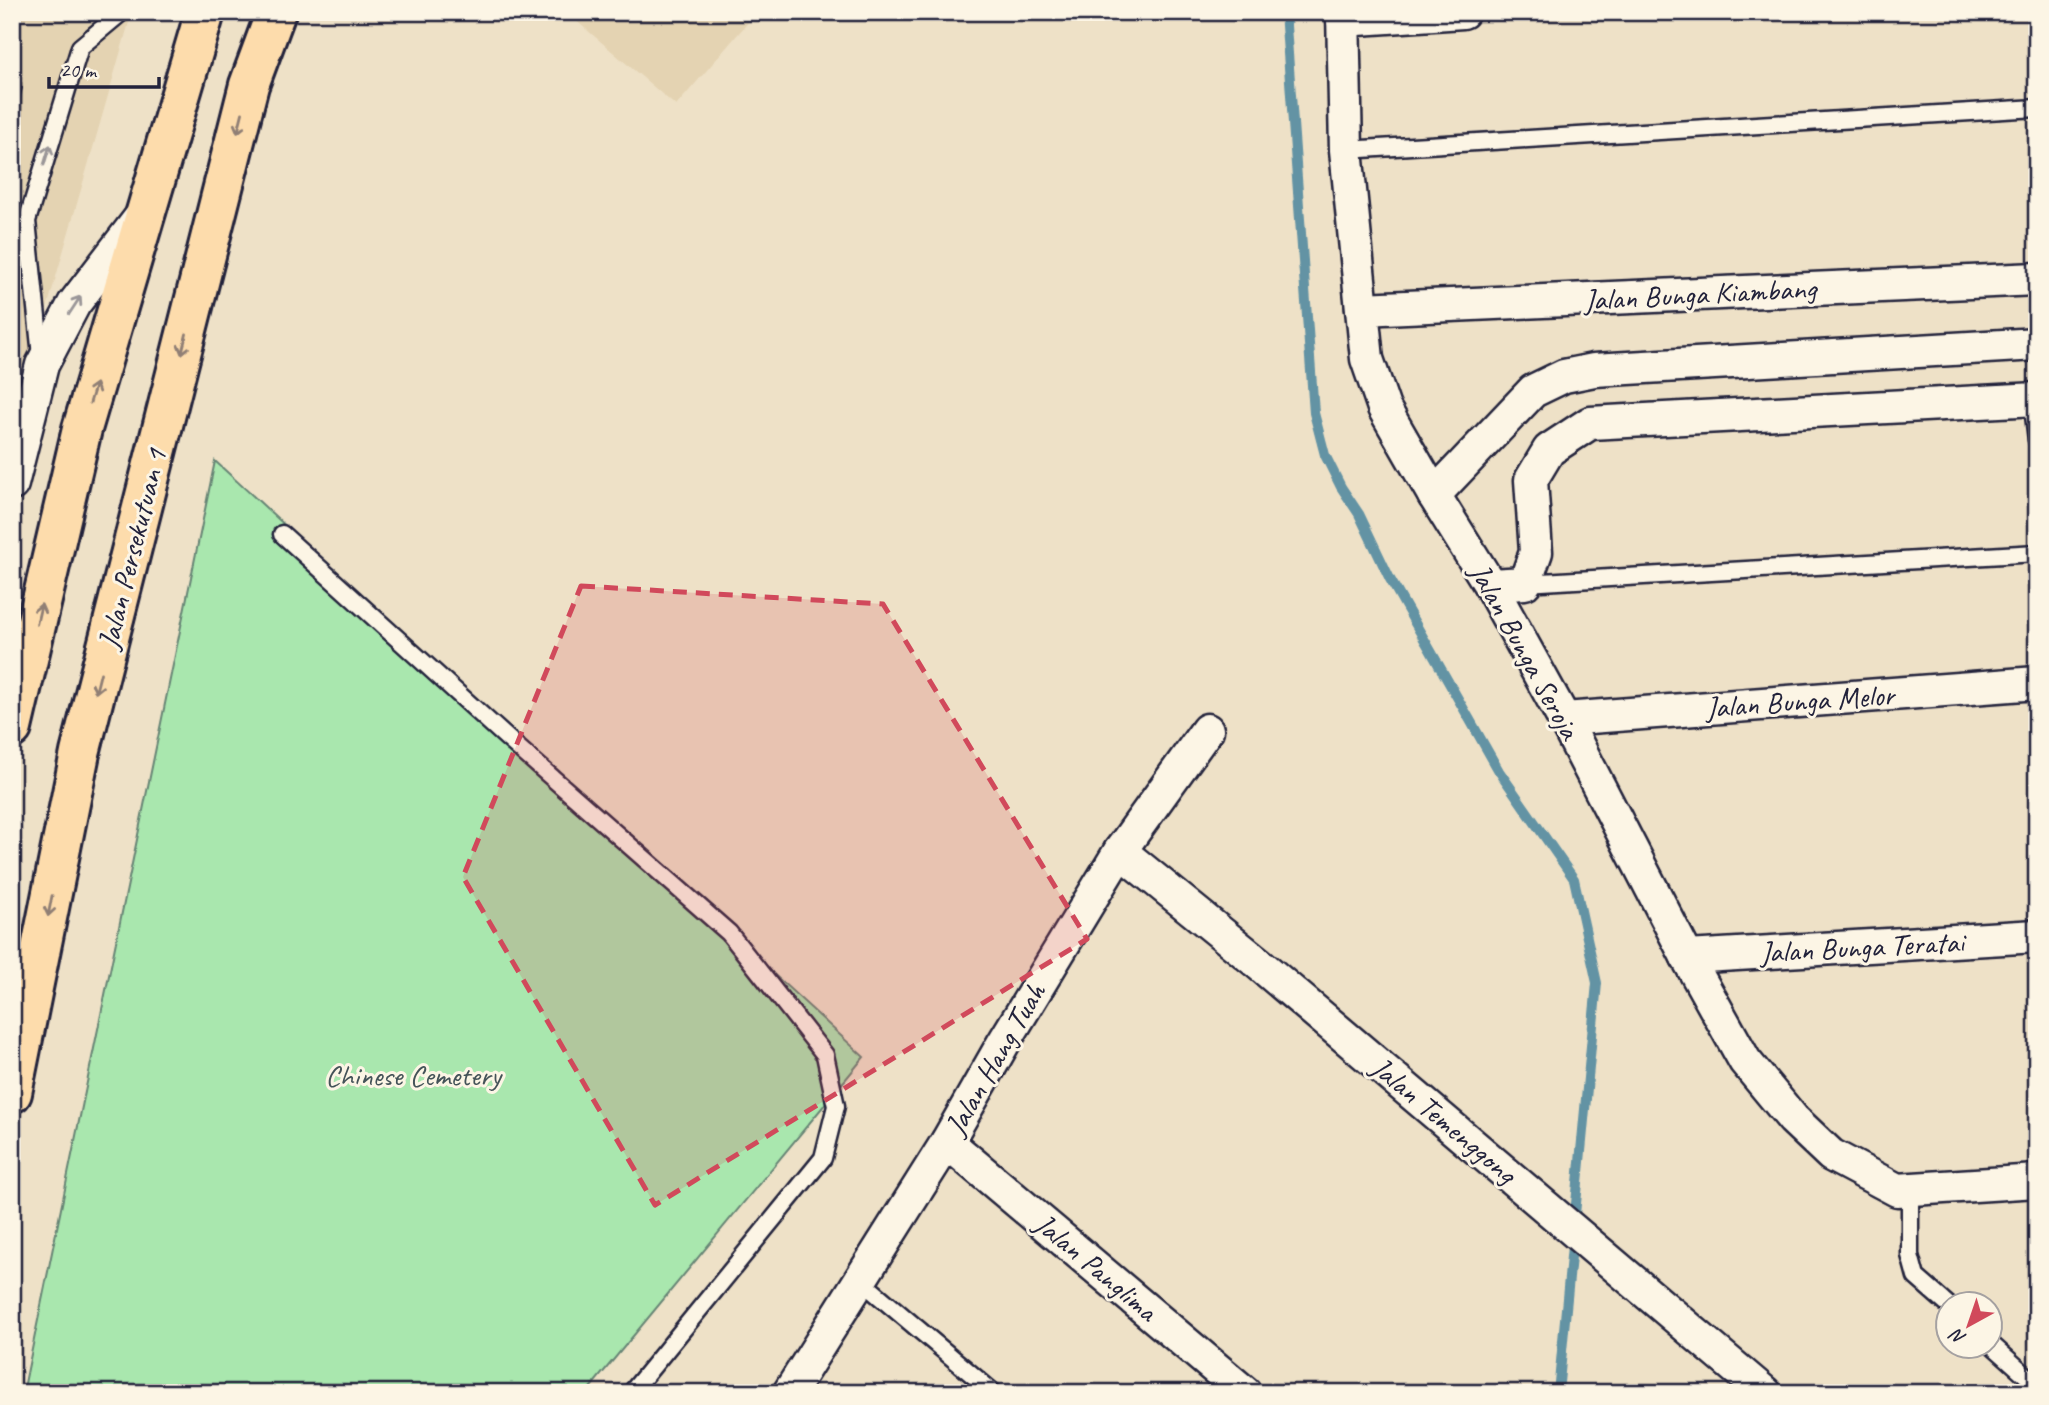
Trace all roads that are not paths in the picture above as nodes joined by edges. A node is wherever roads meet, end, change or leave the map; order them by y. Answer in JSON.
{"nodes":[{"id":1,"x":122,"y":12,"type":"edge"},
{"id":2,"x":205,"y":12,"type":"edge"},
{"id":3,"x":276,"y":12,"type":"edge"},
{"id":4,"x":298,"y":12,"type":"edge"},
{"id":5,"x":1463,"y":12,"type":"edge"},
{"id":6,"x":1343,"y":16,"type":"edge"},
{"id":7,"x":249,"y":85,"type":"junction"},
{"id":8,"x":2037,"y":108,"type":"edge"},
{"id":9,"x":1346,"y":150,"type":"junction"},
{"id":10,"x":149,"y":206,"type":"junction"},
{"id":11,"x":2037,"y":279,"type":"edge"},
{"id":12,"x":1362,"y":309,"type":"junction"},
{"id":13,"x":2037,"y":344,"type":"edge"},
{"id":14,"x":42,"y":365,"type":"junction"},
{"id":15,"x":2035,"y":399,"type":"edge"},
{"id":16,"x":2037,"y":440,"type":"edge"},
{"id":17,"x":12,"y":484,"type":"edge"},
{"id":18,"x":1434,"y":495,"type":"junction"},
{"id":19,"x":282,"y":534,"type":"dead end"},
{"id":20,"x":2037,"y":553,"type":"edge"},
{"id":21,"x":1525,"y":583,"type":"junction"},
{"id":22,"x":1490,"y":585,"type":"junction"},
{"id":23,"x":2037,"y":683,"type":"edge"},
{"id":24,"x":1564,"y":719,"type":"junction"},
{"id":25,"x":12,"y":728,"type":"edge"},
{"id":26,"x":1208,"y":730,"type":"dead end"},
{"id":27,"x":1120,"y":851,"type":"junction"},
{"id":28,"x":2037,"y":936,"type":"edge"},
{"id":29,"x":1687,"y":957,"type":"junction"},
{"id":30,"x":12,"y":1093,"type":"edge"},
{"id":31,"x":947,"y":1142,"type":"junction"},
{"id":32,"x":2037,"y":1181,"type":"edge"},
{"id":33,"x":1910,"y":1190,"type":"junction"},
{"id":34,"x":860,"y":1280,"type":"junction"},
{"id":35,"x":1934,"y":1293,"type":"edge"},
{"id":36,"x":2004,"y":1356,"type":"edge"},
{"id":37,"x":2037,"y":1385,"type":"edge"},
{"id":38,"x":631,"y":1393,"type":"edge"},
{"id":39,"x":789,"y":1393,"type":"edge"},
{"id":40,"x":994,"y":1393,"type":"edge"},
{"id":41,"x":1245,"y":1393,"type":"edge"},
{"id":42,"x":1765,"y":1393,"type":"edge"}],
"edges":[{"from":14,"to":1,"type":"lane","one_way":true},
{"from":2,"to":10,"type":"highway"},
{"from":3,"to":7,"type":"highway","name":"Jalan Persekutuan 1"},
{"from":4,"to":7,"type":"street"},
{"from":5,"to":6,"type":"street"},
{"from":6,"to":9,"type":"street","name":"Jalan Bunga Seroja"},
{"from":7,"to":30,"type":"highway","name":"Jalan Persekutuan 1","one_way":true},
{"from":8,"to":9,"type":"lane"},
{"from":9,"to":12,"type":"street","name":"Jalan Bunga Seroja"},
{"from":14,"to":10,"type":"street","one_way":true},
{"from":25,"to":10,"type":"highway","one_way":true},
{"from":11,"to":12,"type":"street","name":"Jalan Bunga Kiambang"},
{"from":12,"to":18,"type":"street","name":"Jalan Bunga Seroja"},
{"from":13,"to":18,"type":"street"},
{"from":14,"to":17,"type":"street"},
{"from":15,"to":16,"type":"lane"},
{"from":15,"to":21,"type":"street"},
{"from":18,"to":22,"type":"street","name":"Jalan Bunga Seroja"},
{"from":19,"to":38,"type":"lane"},
{"from":20,"to":21,"type":"lane"},
{"from":21,"to":22,"type":"street"},
{"from":22,"to":24,"type":"street","name":"Jalan Bunga Seroja"},
{"from":23,"to":24,"type":"street","name":"Jalan Bunga Melor"},
{"from":24,"to":29,"type":"street","name":"Jalan Bunga Seroja"},
{"from":26,"to":27,"type":"street","name":"Jalan Hang Tuah"},
{"from":27,"to":31,"type":"street","name":"Jalan Hang Tuah"},
{"from":27,"to":42,"type":"street","name":"Jalan Temenggong"},
{"from":28,"to":29,"type":"street","name":"Jalan Bunga Teratai"},
{"from":29,"to":33,"type":"street","name":"Jalan Bunga Seroja"},
{"from":31,"to":34,"type":"street","name":"Jalan Hang Tuah"},
{"from":31,"to":41,"type":"street","name":"Jalan Panglima"},
{"from":32,"to":33,"type":"street"},
{"from":33,"to":35,"type":"lane"},
{"from":34,"to":39,"type":"street","name":"Jalan Hang Tuah"},
{"from":34,"to":40,"type":"lane"},
{"from":36,"to":37,"type":"lane"}]}
